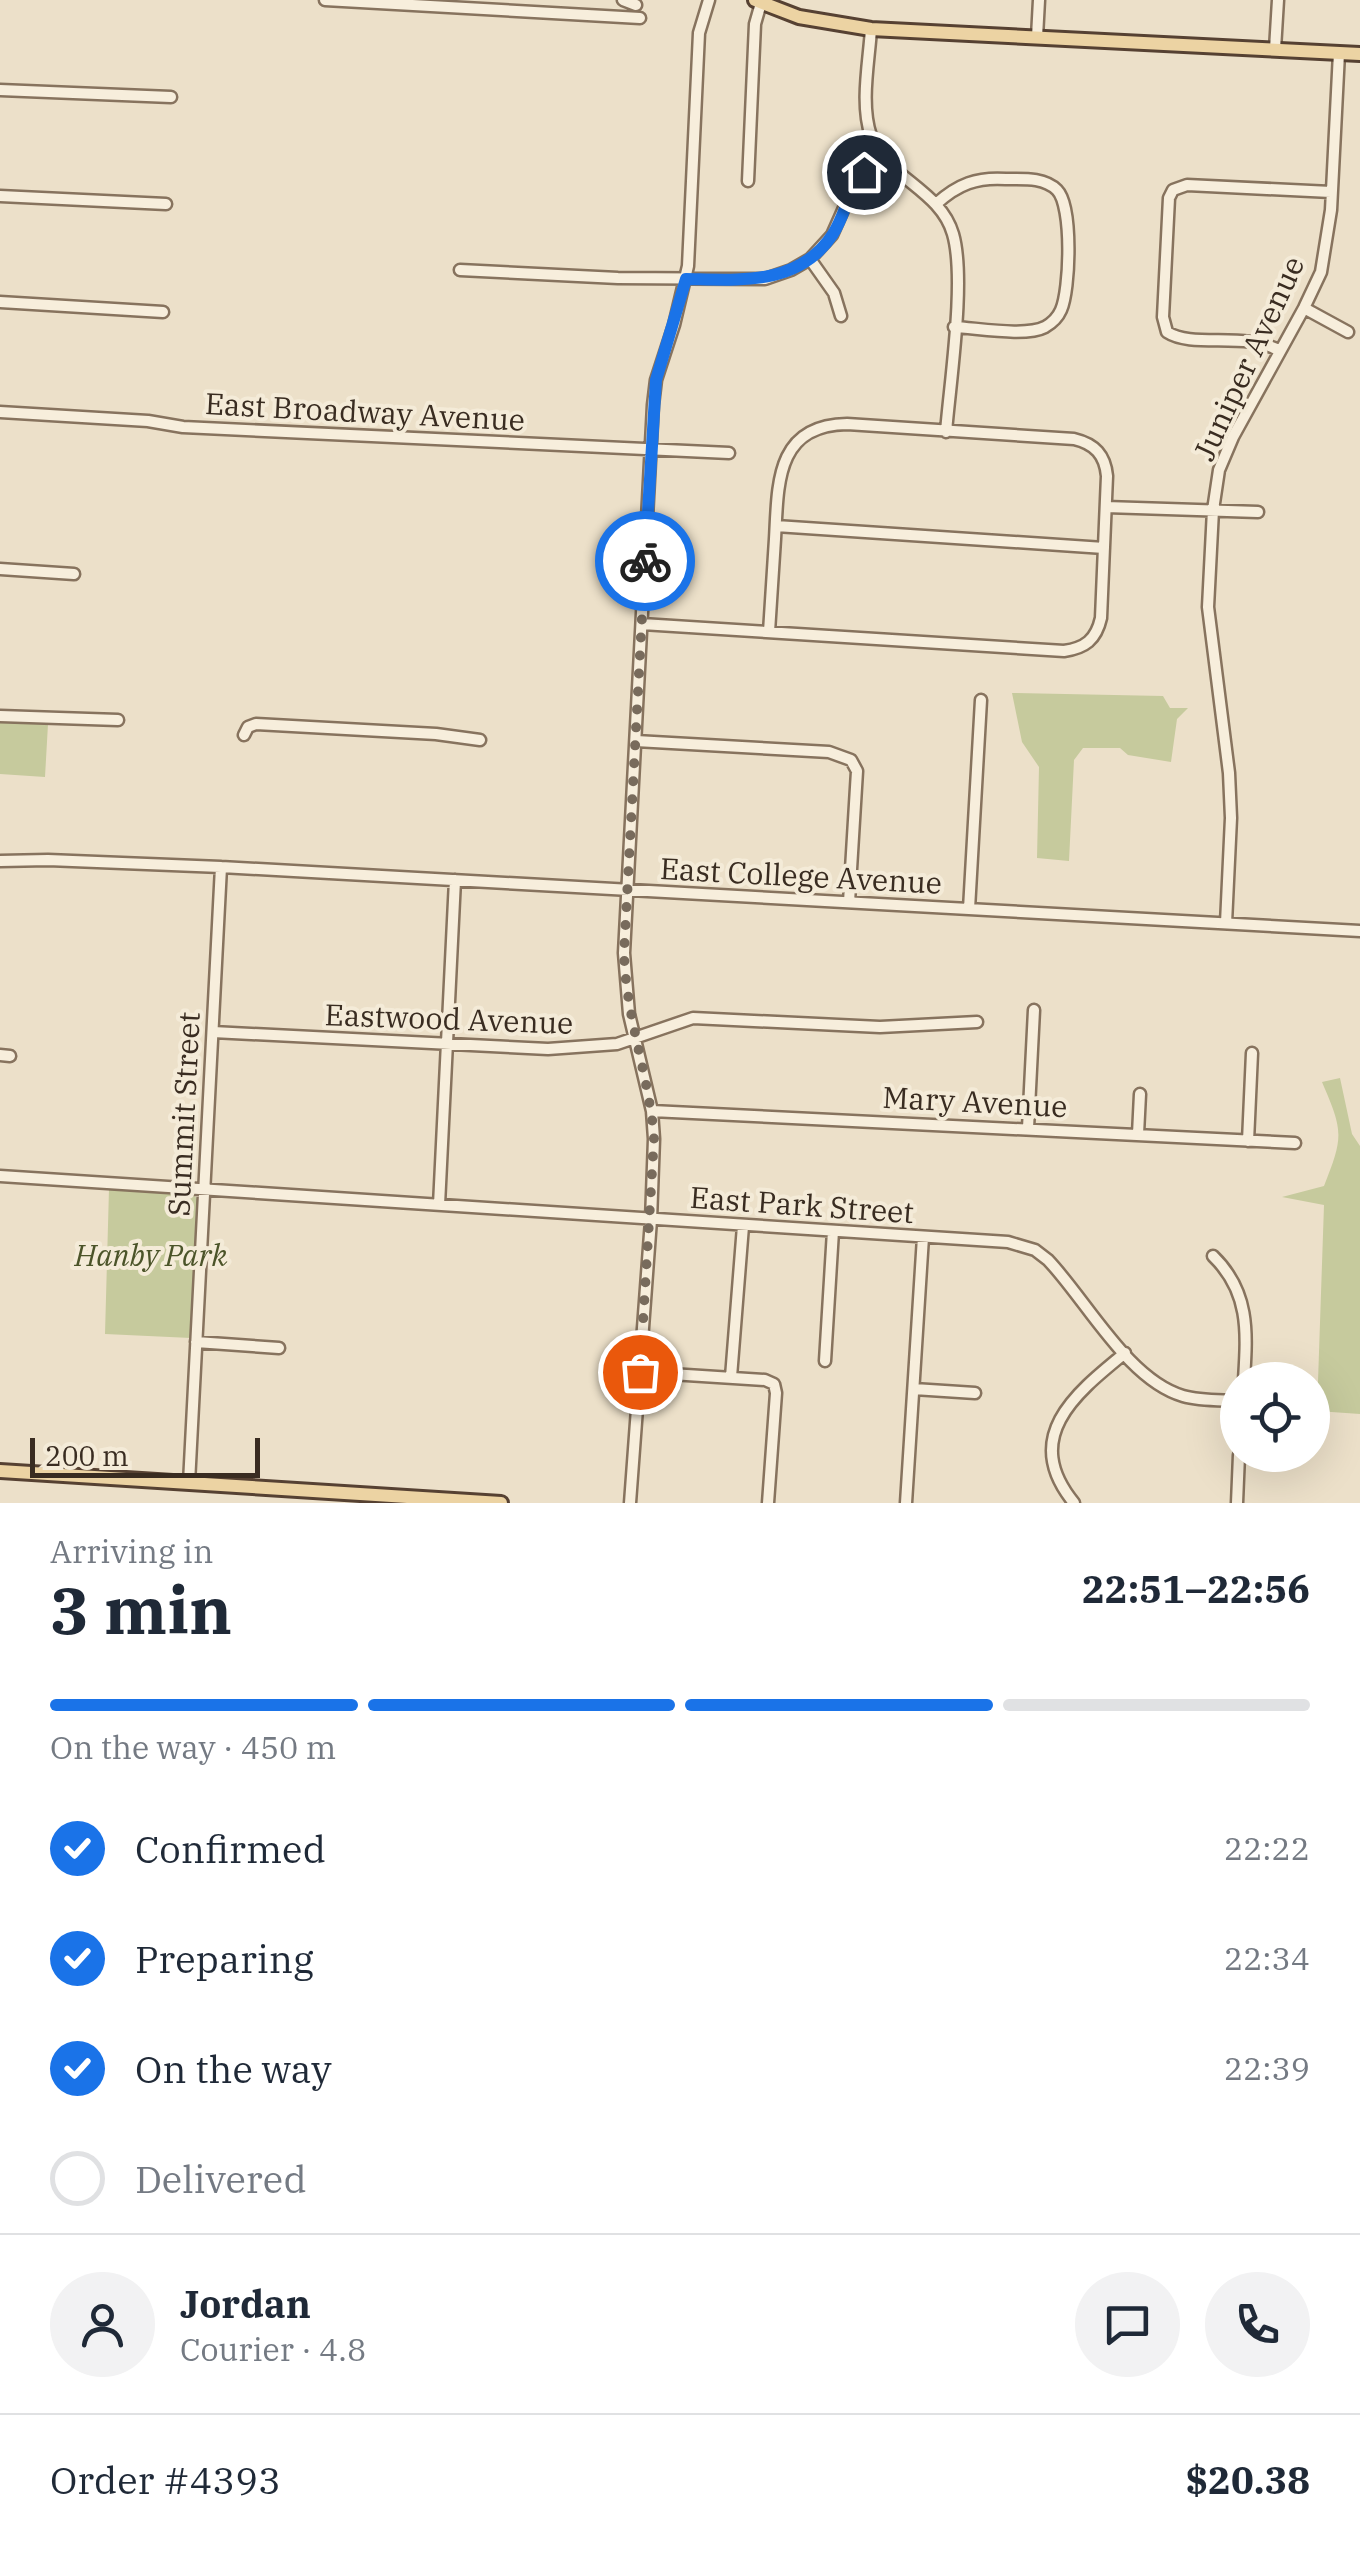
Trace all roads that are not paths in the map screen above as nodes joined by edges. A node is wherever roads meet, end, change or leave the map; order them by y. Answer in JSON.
{"nodes":[{"id":1,"x":324,"y":0,"type":"edge"},
{"id":2,"x":535,"y":0,"type":"edge"},
{"id":3,"x":623,"y":0,"type":"edge"},
{"id":4,"x":708,"y":0,"type":"edge"},
{"id":5,"x":1039,"y":0,"type":"edge"},
{"id":6,"x":1278,"y":0,"type":"edge"},
{"id":7,"x":758,"y":2,"type":"edge"},
{"id":8,"x":444,"y":4,"type":"edge"},
{"id":9,"x":636,"y":5,"type":"dead end"},
{"id":10,"x":526,"y":12,"type":"junction"},
{"id":11,"x":640,"y":18,"type":"dead end"},
{"id":12,"x":871,"y":29,"type":"junction"},
{"id":13,"x":1036,"y":37,"type":"junction"},
{"id":14,"x":1275,"y":50,"type":"junction"},
{"id":15,"x":1339,"y":53,"type":"junction"},
{"id":16,"x":1360,"y":54,"type":"edge"},
{"id":17,"x":0,"y":90,"type":"edge"},
{"id":18,"x":171,"y":97,"type":"dead end"},
{"id":19,"x":882,"y":156,"type":"junction"},
{"id":20,"x":748,"y":181,"type":"dead end"},
{"id":21,"x":1331,"y":192,"type":"junction"},
{"id":22,"x":0,"y":196,"type":"edge"},
{"id":23,"x":166,"y":204,"type":"dead end"},
{"id":24,"x":936,"y":204,"type":"junction"},
{"id":25,"x":810,"y":259,"type":"junction"},
{"id":26,"x":460,"y":270,"type":"dead end"},
{"id":27,"x":686,"y":279,"type":"junction"},
{"id":28,"x":0,"y":302,"type":"edge"},
{"id":29,"x":1304,"y":308,"type":"junction"},
{"id":30,"x":163,"y":312,"type":"dead end"},
{"id":31,"x":841,"y":316,"type":"dead end"},
{"id":32,"x":954,"y":327,"type":"junction"},
{"id":33,"x":1348,"y":332,"type":"dead end"},
{"id":34,"x":1280,"y":351,"type":"junction"},
{"id":35,"x":0,"y":412,"type":"edge"},
{"id":36,"x":946,"y":432,"type":"junction"},
{"id":37,"x":652,"y":451,"type":"junction"},
{"id":38,"x":729,"y":453,"type":"dead end"},
{"id":39,"x":1106,"y":506,"type":"junction"},
{"id":40,"x":1213,"y":510,"type":"junction"},
{"id":41,"x":1258,"y":512,"type":"dead end"},
{"id":42,"x":776,"y":526,"type":"junction"},
{"id":43,"x":1104,"y":548,"type":"junction"},
{"id":44,"x":0,"y":570,"type":"edge"},
{"id":45,"x":74,"y":574,"type":"dead end"},
{"id":46,"x":642,"y":624,"type":"junction"},
{"id":47,"x":770,"y":632,"type":"junction"},
{"id":48,"x":982,"y":700,"type":"dead end"},
{"id":49,"x":0,"y":716,"type":"edge"},
{"id":50,"x":118,"y":720,"type":"dead end"},
{"id":51,"x":244,"y":735,"type":"dead end"},
{"id":52,"x":480,"y":740,"type":"dead end"},
{"id":53,"x":636,"y":742,"type":"junction"},
{"id":54,"x":0,"y":861,"type":"edge"},
{"id":55,"x":222,"y":867,"type":"junction"},
{"id":56,"x":455,"y":880,"type":"junction"},
{"id":57,"x":627,"y":890,"type":"junction"},
{"id":58,"x":849,"y":902,"type":"junction"},
{"id":59,"x":969,"y":909,"type":"junction"},
{"id":60,"x":1226,"y":923,"type":"junction"},
{"id":61,"x":1360,"y":931,"type":"edge"},
{"id":62,"x":1034,"y":1010,"type":"dead end"},
{"id":63,"x":978,"y":1022,"type":"dead end"},
{"id":64,"x":213,"y":1032,"type":"junction"},
{"id":65,"x":635,"y":1039,"type":"junction"},
{"id":66,"x":446,"y":1045,"type":"junction"},
{"id":67,"x":1252,"y":1053,"type":"dead end"},
{"id":68,"x":1140,"y":1094,"type":"dead end"},
{"id":69,"x":652,"y":1110,"type":"junction"},
{"id":70,"x":1028,"y":1128,"type":"junction"},
{"id":71,"x":1138,"y":1134,"type":"junction"},
{"id":72,"x":1248,"y":1141,"type":"junction"},
{"id":73,"x":1294,"y":1144,"type":"dead end"},
{"id":74,"x":0,"y":1176,"type":"edge"},
{"id":75,"x":204,"y":1190,"type":"junction"},
{"id":76,"x":439,"y":1206,"type":"junction"},
{"id":77,"x":652,"y":1220,"type":"junction"},
{"id":78,"x":742,"y":1226,"type":"junction"},
{"id":79,"x":833,"y":1231,"type":"junction"},
{"id":80,"x":924,"y":1237,"type":"junction"},
{"id":81,"x":1213,"y":1256,"type":"dead end"},
{"id":82,"x":196,"y":1342,"type":"junction"},
{"id":83,"x":279,"y":1348,"type":"dead end"},
{"id":84,"x":1125,"y":1353,"type":"junction"},
{"id":85,"x":825,"y":1361,"type":"dead end"},
{"id":86,"x":1245,"y":1362,"type":"edge"},
{"id":87,"x":640,"y":1372,"type":"junction"},
{"id":88,"x":731,"y":1378,"type":"junction"},
{"id":89,"x":914,"y":1389,"type":"junction"},
{"id":90,"x":975,"y":1393,"type":"dead end"},
{"id":91,"x":1220,"y":1400,"type":"edge"},
{"id":92,"x":0,"y":1471,"type":"edge"},
{"id":93,"x":1238,"y":1472,"type":"edge"},
{"id":94,"x":189,"y":1483,"type":"junction"},
{"id":95,"x":501,"y":1503,"type":"edge"},
{"id":96,"x":630,"y":1503,"type":"edge"},
{"id":97,"x":768,"y":1503,"type":"edge"},
{"id":98,"x":906,"y":1503,"type":"edge"},
{"id":99,"x":1074,"y":1503,"type":"edge"},
{"id":100,"x":1236,"y":1503,"type":"edge"}],
"edges":[{"from":1,"to":8,"type":"street"},
{"from":2,"to":10,"type":"street"},
{"from":3,"to":9,"type":"street"},
{"from":4,"to":27,"type":"street"},
{"from":5,"to":13,"type":"street"},
{"from":6,"to":14,"type":"street"},
{"from":7,"to":12,"type":"main road"},
{"from":7,"to":20,"type":"street"},
{"from":8,"to":10,"type":"street"},
{"from":10,"to":11,"type":"street"},
{"from":12,"to":13,"type":"main road"},
{"from":12,"to":19,"type":"street"},
{"from":13,"to":14,"type":"main road"},
{"from":14,"to":15,"type":"main road"},
{"from":15,"to":16,"type":"main road"},
{"from":15,"to":21,"type":"street","name":"Juniper Avenue"},
{"from":17,"to":18,"type":"street"},
{"from":19,"to":24,"type":"street"},
{"from":19,"to":25,"type":"street"},
{"from":21,"to":29,"type":"street","name":"Juniper Avenue"},
{"from":21,"to":34,"type":"street"},
{"from":22,"to":23,"type":"street"},
{"from":24,"to":32,"type":"street"},
{"from":24,"to":32,"type":"street"},
{"from":25,"to":27,"type":"street"},
{"from":25,"to":31,"type":"street"},
{"from":26,"to":27,"type":"street"},
{"from":27,"to":37,"type":"street"},
{"from":28,"to":30,"type":"street"},
{"from":29,"to":33,"type":"street"},
{"from":29,"to":34,"type":"street","name":"Juniper Avenue"},
{"from":32,"to":36,"type":"street"},
{"from":34,"to":40,"type":"street","name":"Juniper Avenue"},
{"from":35,"to":37,"type":"street","name":"East Broadway Avenue"},
{"from":36,"to":39,"type":"street"},
{"from":36,"to":42,"type":"street"},
{"from":37,"to":38,"type":"street","name":"East Broadway Avenue"},
{"from":37,"to":46,"type":"street"},
{"from":39,"to":40,"type":"street"},
{"from":39,"to":43,"type":"street"},
{"from":40,"to":41,"type":"street"},
{"from":40,"to":60,"type":"street","name":"Juniper Avenue"},
{"from":42,"to":43,"type":"street"},
{"from":42,"to":47,"type":"street"},
{"from":43,"to":47,"type":"street"},
{"from":44,"to":45,"type":"street"},
{"from":46,"to":47,"type":"street"},
{"from":46,"to":53,"type":"street"},
{"from":48,"to":59,"type":"street"},
{"from":49,"to":50,"type":"street"},
{"from":51,"to":52,"type":"street"},
{"from":53,"to":57,"type":"street"},
{"from":53,"to":58,"type":"street"},
{"from":54,"to":55,"type":"street","name":"East College Avenue"},
{"from":55,"to":56,"type":"street","name":"East College Avenue"},
{"from":55,"to":64,"type":"street","name":"Summit Street"},
{"from":56,"to":57,"type":"street","name":"East College Avenue"},
{"from":56,"to":66,"type":"street"},
{"from":57,"to":58,"type":"street","name":"East College Avenue"},
{"from":57,"to":65,"type":"street"},
{"from":58,"to":59,"type":"street","name":"East College Avenue"},
{"from":59,"to":60,"type":"street","name":"East College Avenue"},
{"from":60,"to":61,"type":"street","name":"East College Avenue"},
{"from":62,"to":70,"type":"street"},
{"from":63,"to":65,"type":"street","name":"Eastwood Avenue"},
{"from":64,"to":66,"type":"street","name":"Eastwood Avenue"},
{"from":64,"to":75,"type":"street","name":"Summit Street"},
{"from":65,"to":66,"type":"street","name":"Eastwood Avenue"},
{"from":65,"to":69,"type":"street"},
{"from":66,"to":76,"type":"street"},
{"from":67,"to":72,"type":"street"},
{"from":68,"to":71,"type":"street"},
{"from":69,"to":70,"type":"street","name":"Mary Avenue"},
{"from":69,"to":77,"type":"street"},
{"from":70,"to":71,"type":"street","name":"Mary Avenue"},
{"from":71,"to":72,"type":"street","name":"Mary Avenue"},
{"from":72,"to":73,"type":"street","name":"Mary Avenue"},
{"from":74,"to":75,"type":"street","name":"East Park Street"},
{"from":75,"to":76,"type":"street","name":"East Park Street"},
{"from":75,"to":82,"type":"street","name":"Summit Street"},
{"from":76,"to":77,"type":"street","name":"East Park Street"},
{"from":77,"to":78,"type":"street","name":"East Park Street"},
{"from":77,"to":87,"type":"street"},
{"from":78,"to":79,"type":"street","name":"East Park Street"},
{"from":78,"to":88,"type":"street"},
{"from":79,"to":80,"type":"street","name":"East Park Street"},
{"from":79,"to":85,"type":"street"},
{"from":80,"to":84,"type":"street","name":"East Park Street"},
{"from":80,"to":89,"type":"street"},
{"from":81,"to":86,"type":"street"},
{"from":82,"to":83,"type":"street"},
{"from":82,"to":94,"type":"street","name":"Summit Street"},
{"from":84,"to":91,"type":"street","name":"East Park Street"},
{"from":84,"to":99,"type":"street"},
{"from":87,"to":88,"type":"street"},
{"from":87,"to":96,"type":"street"},
{"from":88,"to":97,"type":"street"},
{"from":89,"to":90,"type":"street"},
{"from":89,"to":98,"type":"street"},
{"from":92,"to":94,"type":"main road"},
{"from":93,"to":100,"type":"street"},
{"from":94,"to":95,"type":"main road"}]}
